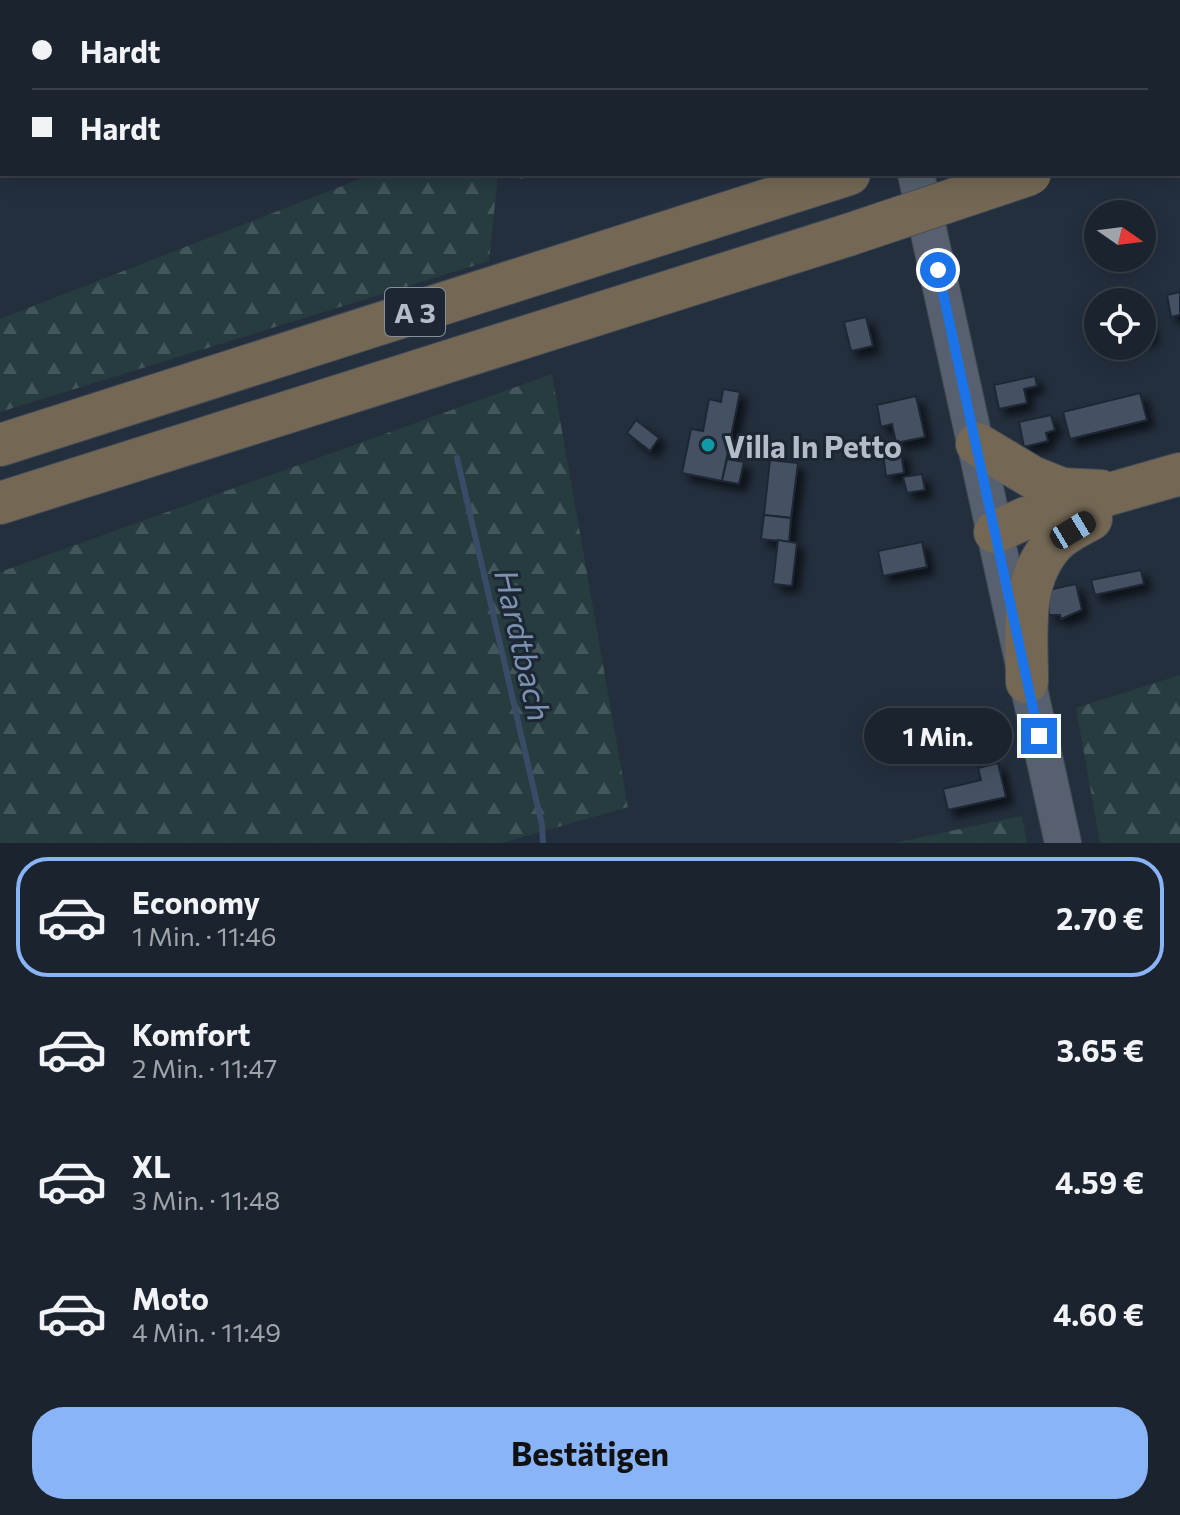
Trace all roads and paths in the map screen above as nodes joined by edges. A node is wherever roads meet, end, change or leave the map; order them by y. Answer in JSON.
{"nodes":[{"id":1,"x":1024,"y":176,"type":"edge"},
{"id":2,"x":840,"y":177,"type":"edge"},
{"id":3,"x":917,"y":177,"type":"edge"},
{"id":4,"x":977,"y":444,"type":"junction"},
{"id":5,"x":0,"y":445,"type":"edge"},
{"id":6,"x":1180,"y":474,"type":"edge"},
{"id":7,"x":1180,"y":493,"type":"edge"},
{"id":8,"x":0,"y":503,"type":"edge"},
{"id":9,"x":1102,"y":505,"type":"junction"},
{"id":10,"x":995,"y":532,"type":"junction"},
{"id":11,"x":1027,"y":682,"type":"junction"},
{"id":12,"x":1063,"y":843,"type":"edge"}],
"edges":[{"from":1,"to":8,"type":"highway","number":"A 3","bridge":true},
{"from":2,"to":5,"type":"highway","number":"A 3"},
{"from":3,"to":4,"type":"main road"},
{"from":4,"to":9,"type":"highway"},
{"from":4,"to":10,"type":"main road"},
{"from":6,"to":9,"type":"highway"},
{"from":7,"to":9,"type":"highway"},
{"from":9,"to":10,"type":"highway"},
{"from":9,"to":11,"type":"highway"},
{"from":10,"to":11,"type":"main road"},
{"from":11,"to":12,"type":"main road"}]}
